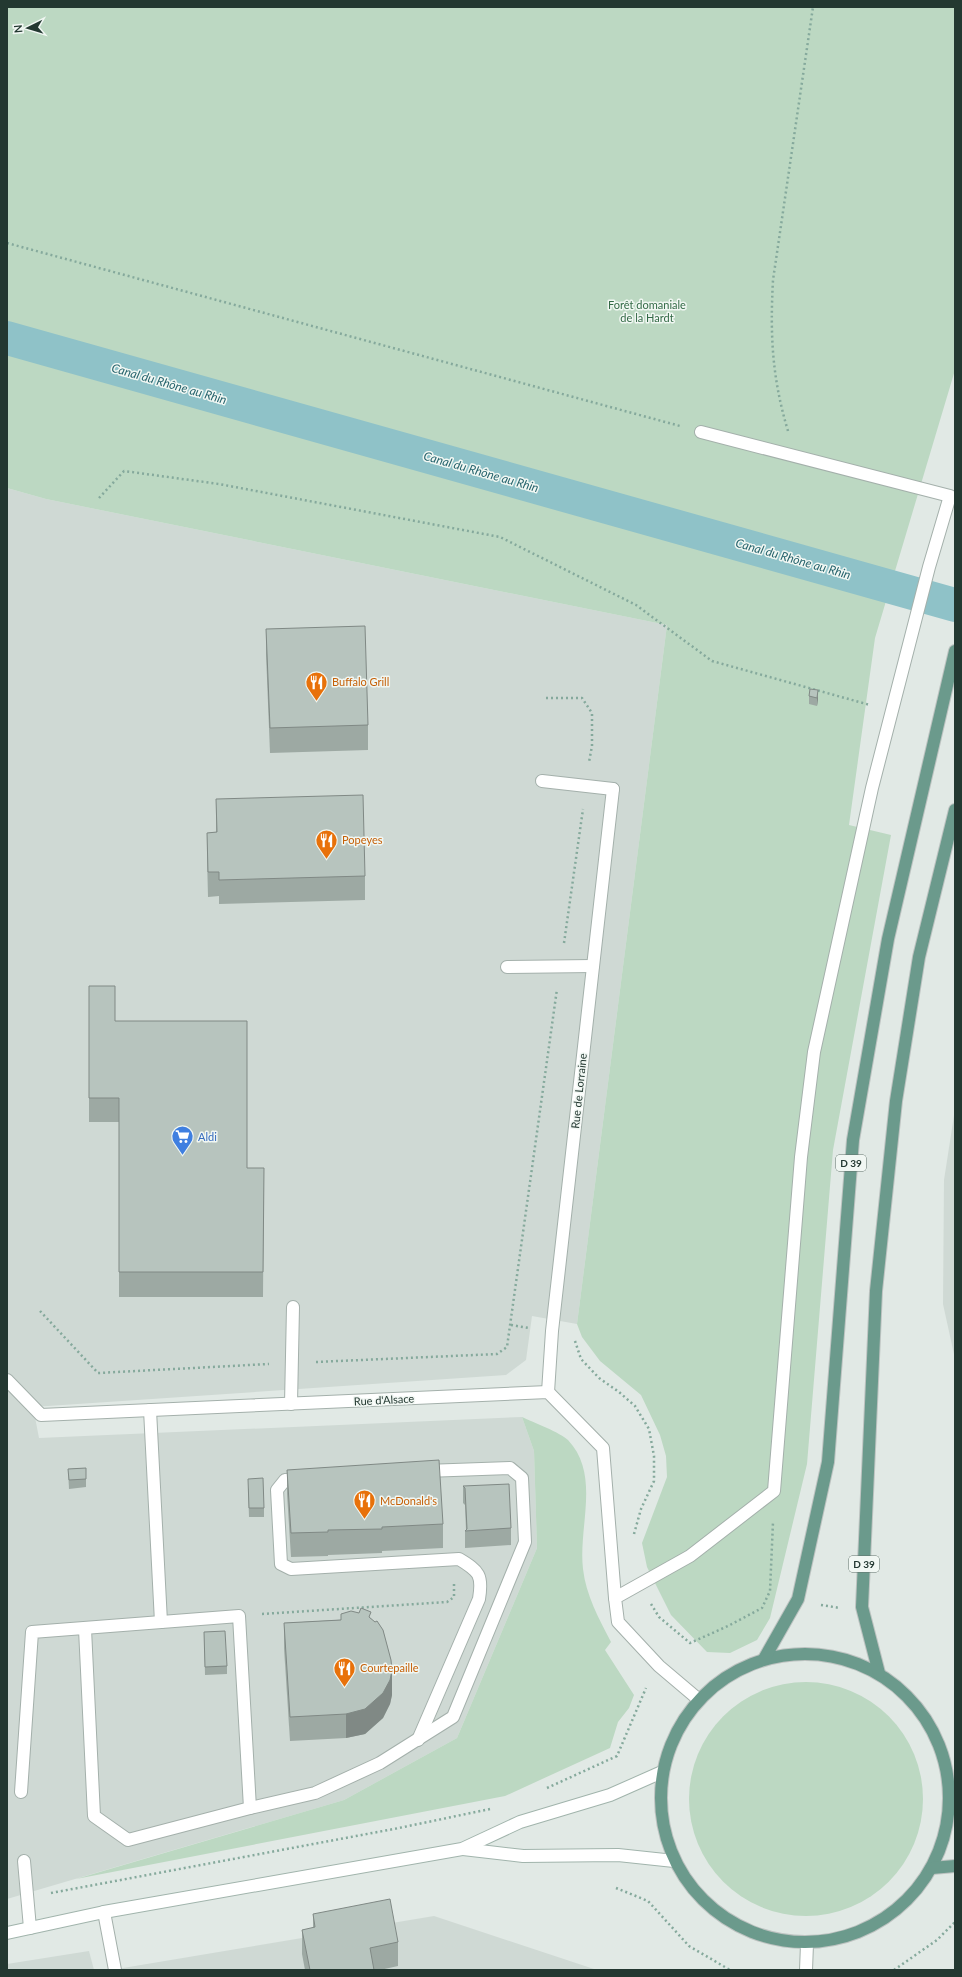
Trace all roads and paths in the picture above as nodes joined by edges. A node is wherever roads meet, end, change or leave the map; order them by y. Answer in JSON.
{"nodes":[{"id":1,"x":814,"y":7,"type":"edge"},
{"id":2,"x":7,"y":243,"type":"edge"},
{"id":3,"x":701,"y":432,"type":"joint"},
{"id":4,"x":796,"y":456,"type":"junction"},
{"id":5,"x":99,"y":498,"type":"dead end"},
{"id":6,"x":955,"y":651,"type":"edge"},
{"id":7,"x":546,"y":698,"type":"dead end"},
{"id":8,"x":892,"y":711,"type":"junction"},
{"id":9,"x":542,"y":782,"type":"dead end"},
{"id":10,"x":586,"y":786,"type":"junction"},
{"id":11,"x":955,"y":810,"type":"edge"},
{"id":12,"x":593,"y":966,"type":"junction"},
{"id":13,"x":507,"y":967,"type":"dead end"},
{"id":14,"x":561,"y":967,"type":"junction"},
{"id":15,"x":292,"y":1307,"type":"dead end"},
{"id":16,"x":40,"y":1311,"type":"dead end"},
{"id":17,"x":292,"y":1363,"type":"junction"},
{"id":18,"x":7,"y":1380,"type":"edge"},
{"id":19,"x":548,"y":1392,"type":"junction"},
{"id":20,"x":291,"y":1404,"type":"junction"},
{"id":21,"x":150,"y":1410,"type":"junction"},
{"id":22,"x":416,"y":1472,"type":"edge"},
{"id":23,"x":316,"y":1478,"type":"edge"},
{"id":24,"x":774,"y":1491,"type":"junction"},
{"id":25,"x":454,"y":1559,"type":"junction"},
{"id":26,"x":615,"y":1598,"type":"junction"},
{"id":27,"x":815,"y":1604,"type":"dead end"},
{"id":28,"x":841,"y":1608,"type":"dead end"},
{"id":29,"x":239,"y":1616,"type":"junction"},
{"id":30,"x":161,"y":1622,"type":"junction"},
{"id":31,"x":85,"y":1628,"type":"junction"},
{"id":32,"x":690,"y":1643,"type":"dead end"},
{"id":33,"x":764,"y":1659,"type":"junction"},
{"id":34,"x":879,"y":1674,"type":"junction"},
{"id":35,"x":646,"y":1688,"type":"dead end"},
{"id":36,"x":698,"y":1700,"type":"junction"},
{"id":37,"x":418,"y":1740,"type":"junction"},
{"id":38,"x":662,"y":1772,"type":"junction"},
{"id":39,"x":952,"y":1782,"type":"edge"},
{"id":40,"x":540,"y":1790,"type":"dead end"},
{"id":41,"x":21,"y":1792,"type":"dead end"},
{"id":42,"x":497,"y":1807,"type":"dead end"},
{"id":43,"x":250,"y":1808,"type":"junction"},
{"id":44,"x":462,"y":1849,"type":"junction"},
{"id":45,"x":24,"y":1861,"type":"dead end"},
{"id":46,"x":674,"y":1861,"type":"junction"},
{"id":47,"x":955,"y":1866,"type":"edge"},
{"id":48,"x":932,"y":1868,"type":"junction"},
{"id":49,"x":616,"y":1888,"type":"dead end"},
{"id":50,"x":26,"y":1898,"type":"junction"},
{"id":51,"x":104,"y":1912,"type":"junction"},
{"id":52,"x":955,"y":1922,"type":"edge"},
{"id":53,"x":30,"y":1928,"type":"junction"},
{"id":54,"x":7,"y":1933,"type":"edge"},
{"id":55,"x":807,"y":1944,"type":"junction"},
{"id":56,"x":115,"y":1970,"type":"edge"},
{"id":57,"x":730,"y":1970,"type":"edge"},
{"id":58,"x":806,"y":1970,"type":"edge"},
{"id":59,"x":894,"y":1970,"type":"edge"}],
"edges":[{"from":1,"to":4,"type":"path"},
{"from":2,"to":3,"type":"path"},
{"from":3,"to":4,"type":"street"},
{"from":4,"to":8,"type":"street"},
{"from":5,"to":8,"type":"path"},
{"from":6,"to":33,"type":"main road","number":"D 39"},
{"from":7,"to":10,"type":"path"},
{"from":8,"to":24,"type":"street"},
{"from":9,"to":10,"type":"street"},
{"from":10,"to":12,"type":"street","name":"Rue de Lorraine"},
{"from":10,"to":14,"type":"path"},
{"from":11,"to":34,"type":"main road","number":"D 39"},
{"from":12,"to":14,"type":"street"},
{"from":12,"to":19,"type":"street","name":"Rue de Lorraine"},
{"from":13,"to":14,"type":"street"},
{"from":14,"to":17,"type":"path"},
{"from":15,"to":17,"type":"street"},
{"from":16,"to":17,"type":"path"},
{"from":17,"to":20,"type":"street"},
{"from":18,"to":21,"type":"street","name":"Rue d'Alsace"},
{"from":19,"to":20,"type":"street","name":"Rue d'Alsace"},
{"from":19,"to":26,"type":"street"},
{"from":20,"to":21,"type":"street","name":"Rue d'Alsace"},
{"from":21,"to":30,"type":"street"},
{"from":22,"to":37,"type":"street"},
{"from":23,"to":25,"type":"street"},
{"from":24,"to":26,"type":"street"},
{"from":24,"to":32,"type":"path"},
{"from":25,"to":29,"type":"path"},
{"from":25,"to":37,"type":"street"},
{"from":26,"to":36,"type":"street"},
{"from":27,"to":28,"type":"path"},
{"from":29,"to":30,"type":"street"},
{"from":29,"to":43,"type":"street"},
{"from":30,"to":31,"type":"street"},
{"from":31,"to":41,"type":"street"},
{"from":31,"to":43,"type":"street"},
{"from":33,"to":34,"type":"main road"},
{"from":33,"to":36,"type":"main road"},
{"from":34,"to":39,"type":"main road"},
{"from":35,"to":40,"type":"path"},
{"from":36,"to":38,"type":"main road"},
{"from":37,"to":43,"type":"street"},
{"from":38,"to":44,"type":"street"},
{"from":38,"to":46,"type":"main road"},
{"from":39,"to":48,"type":"main road"},
{"from":42,"to":50,"type":"path"},
{"from":44,"to":46,"type":"street"},
{"from":44,"to":51,"type":"street"},
{"from":45,"to":50,"type":"street"},
{"from":46,"to":55,"type":"main road"},
{"from":47,"to":48,"type":"main road"},
{"from":48,"to":55,"type":"main road"},
{"from":49,"to":57,"type":"path"},
{"from":50,"to":53,"type":"street"},
{"from":51,"to":53,"type":"street"},
{"from":51,"to":56,"type":"street"},
{"from":52,"to":59,"type":"path"},
{"from":53,"to":54,"type":"street"},
{"from":55,"to":58,"type":"street"}]}
